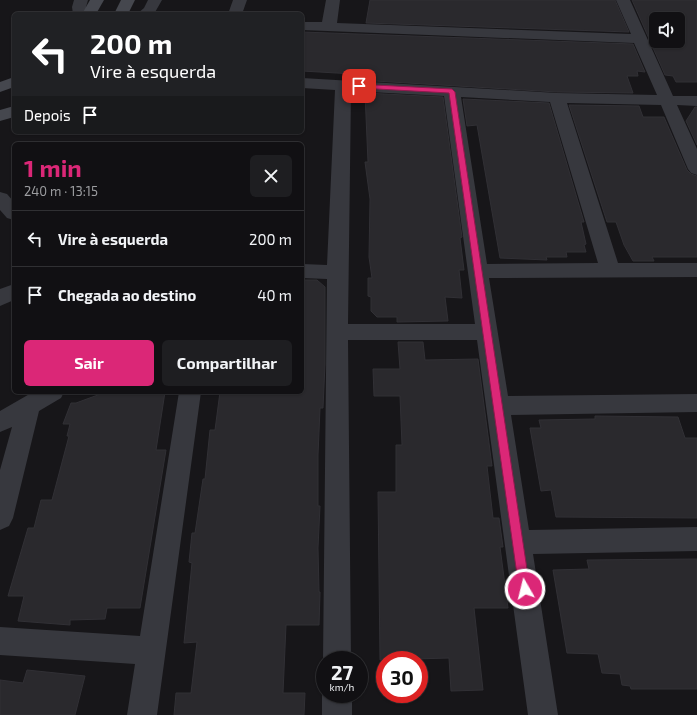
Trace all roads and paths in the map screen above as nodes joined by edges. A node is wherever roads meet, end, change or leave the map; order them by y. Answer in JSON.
{"nodes":[{"id":1,"x":81,"y":0,"type":"edge"},
{"id":2,"x":97,"y":0,"type":"edge"},
{"id":3,"x":128,"y":0,"type":"edge"},
{"id":4,"x":155,"y":0,"type":"edge"},
{"id":5,"x":240,"y":0,"type":"edge"},
{"id":6,"x":333,"y":0,"type":"edge"},
{"id":7,"x":623,"y":0,"type":"edge"},
{"id":8,"x":80,"y":12,"type":"edge"},
{"id":9,"x":90,"y":12,"type":"edge"},
{"id":10,"x":122,"y":12,"type":"edge"},
{"id":11,"x":147,"y":12,"type":"edge"},
{"id":12,"x":235,"y":12,"type":"edge"},
{"id":13,"x":304,"y":26,"type":"edge"},
{"id":14,"x":329,"y":27,"type":"junction"},
{"id":15,"x":640,"y":39,"type":"junction"},
{"id":16,"x":304,"y":82,"type":"edge"},
{"id":17,"x":12,"y":83,"type":"edge"},
{"id":18,"x":343,"y":85,"type":"junction"},
{"id":19,"x":0,"y":87,"type":"edge"},
{"id":20,"x":452,"y":92,"type":"junction"},
{"id":21,"x":557,"y":98,"type":"junction"},
{"id":22,"x":666,"y":100,"type":"junction"},
{"id":23,"x":697,"y":101,"type":"edge"},
{"id":24,"x":12,"y":112,"type":"edge"},
{"id":25,"x":0,"y":116,"type":"edge"},
{"id":26,"x":697,"y":170,"type":"edge"},
{"id":27,"x":610,"y":270,"type":"junction"},
{"id":28,"x":697,"y":270,"type":"edge"},
{"id":29,"x":304,"y":271,"type":"edge"},
{"id":30,"x":478,"y":271,"type":"junction"},
{"id":31,"x":337,"y":272,"type":"junction"},
{"id":32,"x":12,"y":292,"type":"edge"},
{"id":33,"x":0,"y":298,"type":"edge"},
{"id":34,"x":337,"y":332,"type":"junction"},
{"id":35,"x":487,"y":332,"type":"junction"},
{"id":36,"x":49,"y":394,"type":"edge"},
{"id":37,"x":190,"y":394,"type":"edge"},
{"id":38,"x":697,"y":403,"type":"edge"},
{"id":39,"x":29,"y":405,"type":"junction"},
{"id":40,"x":498,"y":406,"type":"junction"},
{"id":41,"x":0,"y":422,"type":"edge"},
{"id":42,"x":0,"y":518,"type":"edge"},
{"id":43,"x":697,"y":539,"type":"edge"},
{"id":44,"x":518,"y":542,"type":"junction"},
{"id":45,"x":0,"y":641,"type":"edge"},
{"id":46,"x":152,"y":651,"type":"junction"},
{"id":47,"x":337,"y":651,"type":"edge"},
{"id":48,"x":337,"y":703,"type":"edge"},
{"id":49,"x":142,"y":715,"type":"edge"},
{"id":50,"x":337,"y":715,"type":"edge"},
{"id":51,"x":543,"y":715,"type":"edge"}],
"edges":[{"from":1,"to":8,"type":"street"},
{"from":2,"to":9,"type":"street"},
{"from":3,"to":10,"type":"street"},
{"from":4,"to":11,"type":"street"},
{"from":5,"to":12,"type":"street"},
{"from":6,"to":14,"type":"street"},
{"from":7,"to":15,"type":"street"},
{"from":13,"to":14,"type":"street"},
{"from":14,"to":15,"type":"street"},
{"from":15,"to":22,"type":"street"},
{"from":16,"to":18,"type":"street"},
{"from":17,"to":19,"type":"street"},
{"from":18,"to":20,"type":"street"},
{"from":18,"to":31,"type":"street"},
{"from":20,"to":21,"type":"street"},
{"from":20,"to":30,"type":"street"},
{"from":21,"to":22,"type":"street"},
{"from":21,"to":27,"type":"street"},
{"from":22,"to":23,"type":"street"},
{"from":22,"to":26,"type":"street"},
{"from":24,"to":25,"type":"street"},
{"from":27,"to":28,"type":"street"},
{"from":27,"to":30,"type":"street"},
{"from":29,"to":31,"type":"street"},
{"from":30,"to":35,"type":"street"},
{"from":31,"to":34,"type":"street"},
{"from":32,"to":33,"type":"street"},
{"from":34,"to":35,"type":"street"},
{"from":34,"to":47,"type":"street"},
{"from":35,"to":40,"type":"street"},
{"from":36,"to":39,"type":"street"},
{"from":37,"to":46,"type":"street"},
{"from":38,"to":40,"type":"street"},
{"from":39,"to":41,"type":"street"},
{"from":39,"to":42,"type":"street"},
{"from":40,"to":44,"type":"street"},
{"from":43,"to":44,"type":"street"},
{"from":44,"to":51,"type":"street"},
{"from":45,"to":46,"type":"street"},
{"from":46,"to":49,"type":"street"},
{"from":48,"to":50,"type":"street"}]}
